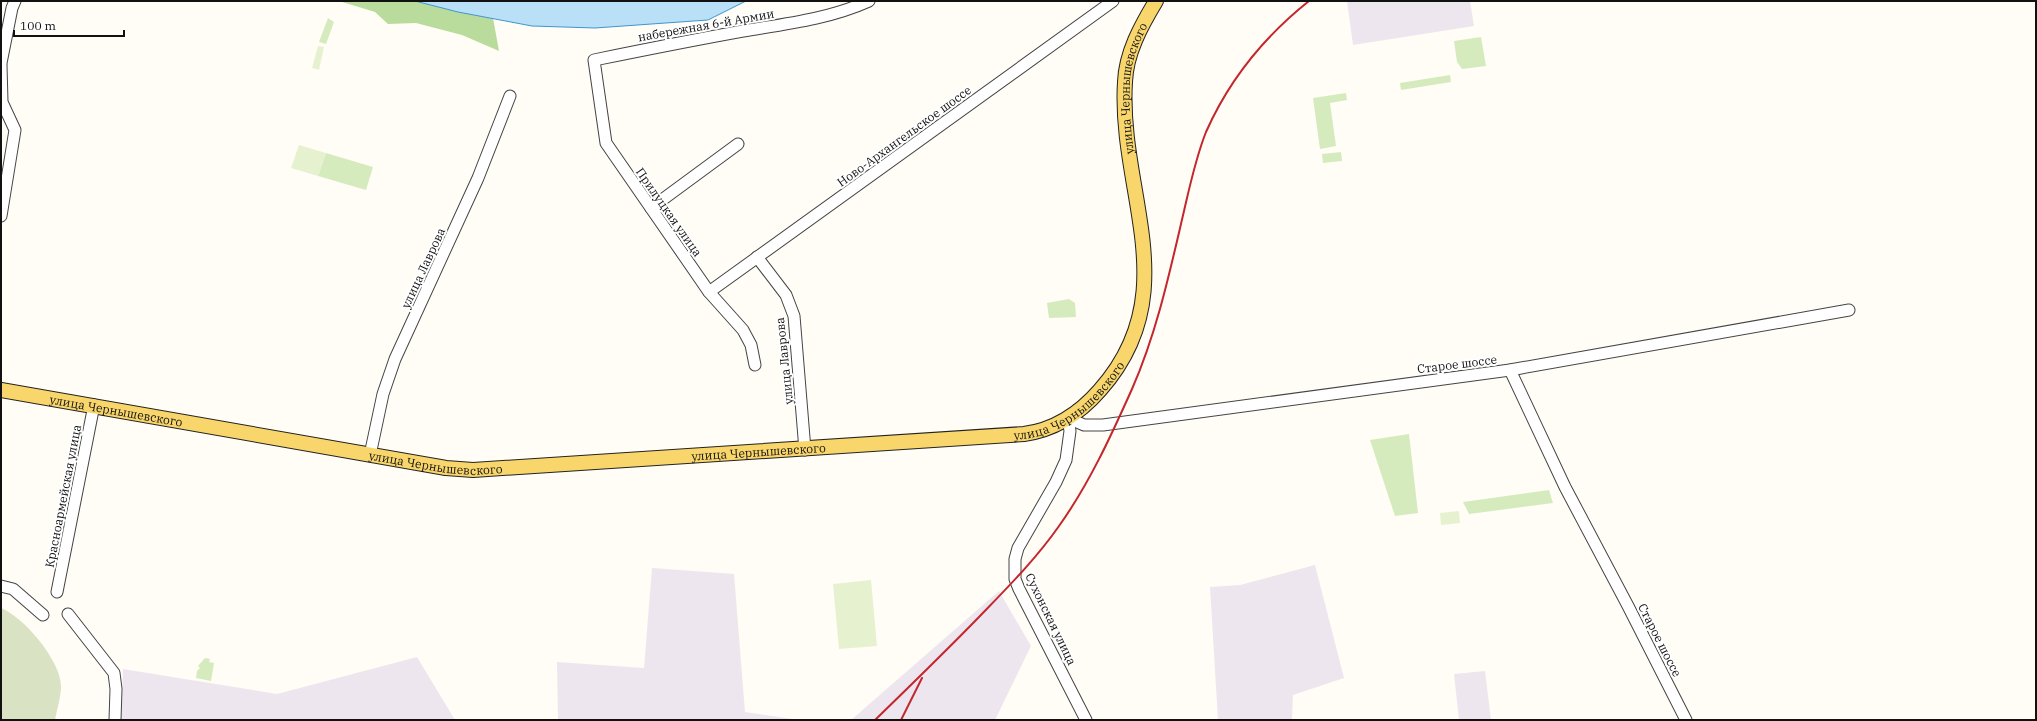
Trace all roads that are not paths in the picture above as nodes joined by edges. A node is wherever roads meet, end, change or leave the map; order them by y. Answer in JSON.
{"nodes":[{"id":1,"x":15,"y":1,"type":"edge"},
{"id":2,"x":869,"y":1,"type":"edge"},
{"id":3,"x":1113,"y":1,"type":"edge"},
{"id":4,"x":1156,"y":1,"type":"edge"},
{"id":5,"x":594,"y":60,"type":"joint"},
{"id":6,"x":1,"y":64,"type":"edge"},
{"id":7,"x":510,"y":96,"type":"dead end"},
{"id":8,"x":738,"y":144,"type":"dead end"},
{"id":9,"x":651,"y":208,"type":"junction"},
{"id":10,"x":1,"y":216,"type":"edge"},
{"id":11,"x":757,"y":257,"type":"junction"},
{"id":12,"x":710,"y":292,"type":"junction"},
{"id":13,"x":1849,"y":310,"type":"dead end"},
{"id":14,"x":755,"y":365,"type":"dead end"},
{"id":15,"x":1510,"y":370,"type":"junction"},
{"id":16,"x":1,"y":390,"type":"edge"},
{"id":17,"x":94,"y":405,"type":"junction"},
{"id":18,"x":1068,"y":418,"type":"junction"},
{"id":19,"x":805,"y":450,"type":"junction"},
{"id":20,"x":370,"y":455,"type":"junction"},
{"id":21,"x":1,"y":586,"type":"edge"},
{"id":22,"x":57,"y":592,"type":"dead end"},
{"id":23,"x":68,"y":614,"type":"dead end"},
{"id":24,"x":43,"y":615,"type":"dead end"},
{"id":25,"x":115,"y":720,"type":"edge"},
{"id":26,"x":1086,"y":720,"type":"edge"},
{"id":27,"x":1686,"y":720,"type":"edge"}],
"edges":[{"from":1,"to":6,"type":"street"},
{"from":2,"to":5,"type":"street","name":"набережная 6-й Армии"},
{"from":3,"to":11,"type":"street","name":"Ново-Архангельское шоссе"},
{"from":4,"to":18,"type":"main road","name":"улица Чернышевского"},
{"from":5,"to":9,"type":"street","name":"Прилуцкая улица"},
{"from":6,"to":10,"type":"street"},
{"from":7,"to":20,"type":"street","name":"улица Лаврова"},
{"from":8,"to":9,"type":"street"},
{"from":9,"to":12,"type":"street","name":"Прилуцкая улица"},
{"from":11,"to":12,"type":"street","name":"Ново-Архангельское шоссе"},
{"from":11,"to":19,"type":"street","name":"улица Лаврова"},
{"from":12,"to":14,"type":"street","name":"Прилуцкая улица"},
{"from":13,"to":15,"type":"street"},
{"from":15,"to":18,"type":"street","name":"Старое шоссе"},
{"from":15,"to":27,"type":"street","name":"Старое шоссе"},
{"from":16,"to":17,"type":"main road","name":"улица Чернышевского"},
{"from":17,"to":20,"type":"main road","name":"улица Чернышевского"},
{"from":17,"to":22,"type":"street","name":"Красноармейская улица"},
{"from":18,"to":19,"type":"main road","name":"улица Чернышевского"},
{"from":18,"to":26,"type":"street","name":"Сухонская улица"},
{"from":19,"to":20,"type":"main road","name":"улица Чернышевского"},
{"from":21,"to":24,"type":"street"},
{"from":23,"to":25,"type":"street"}]}
